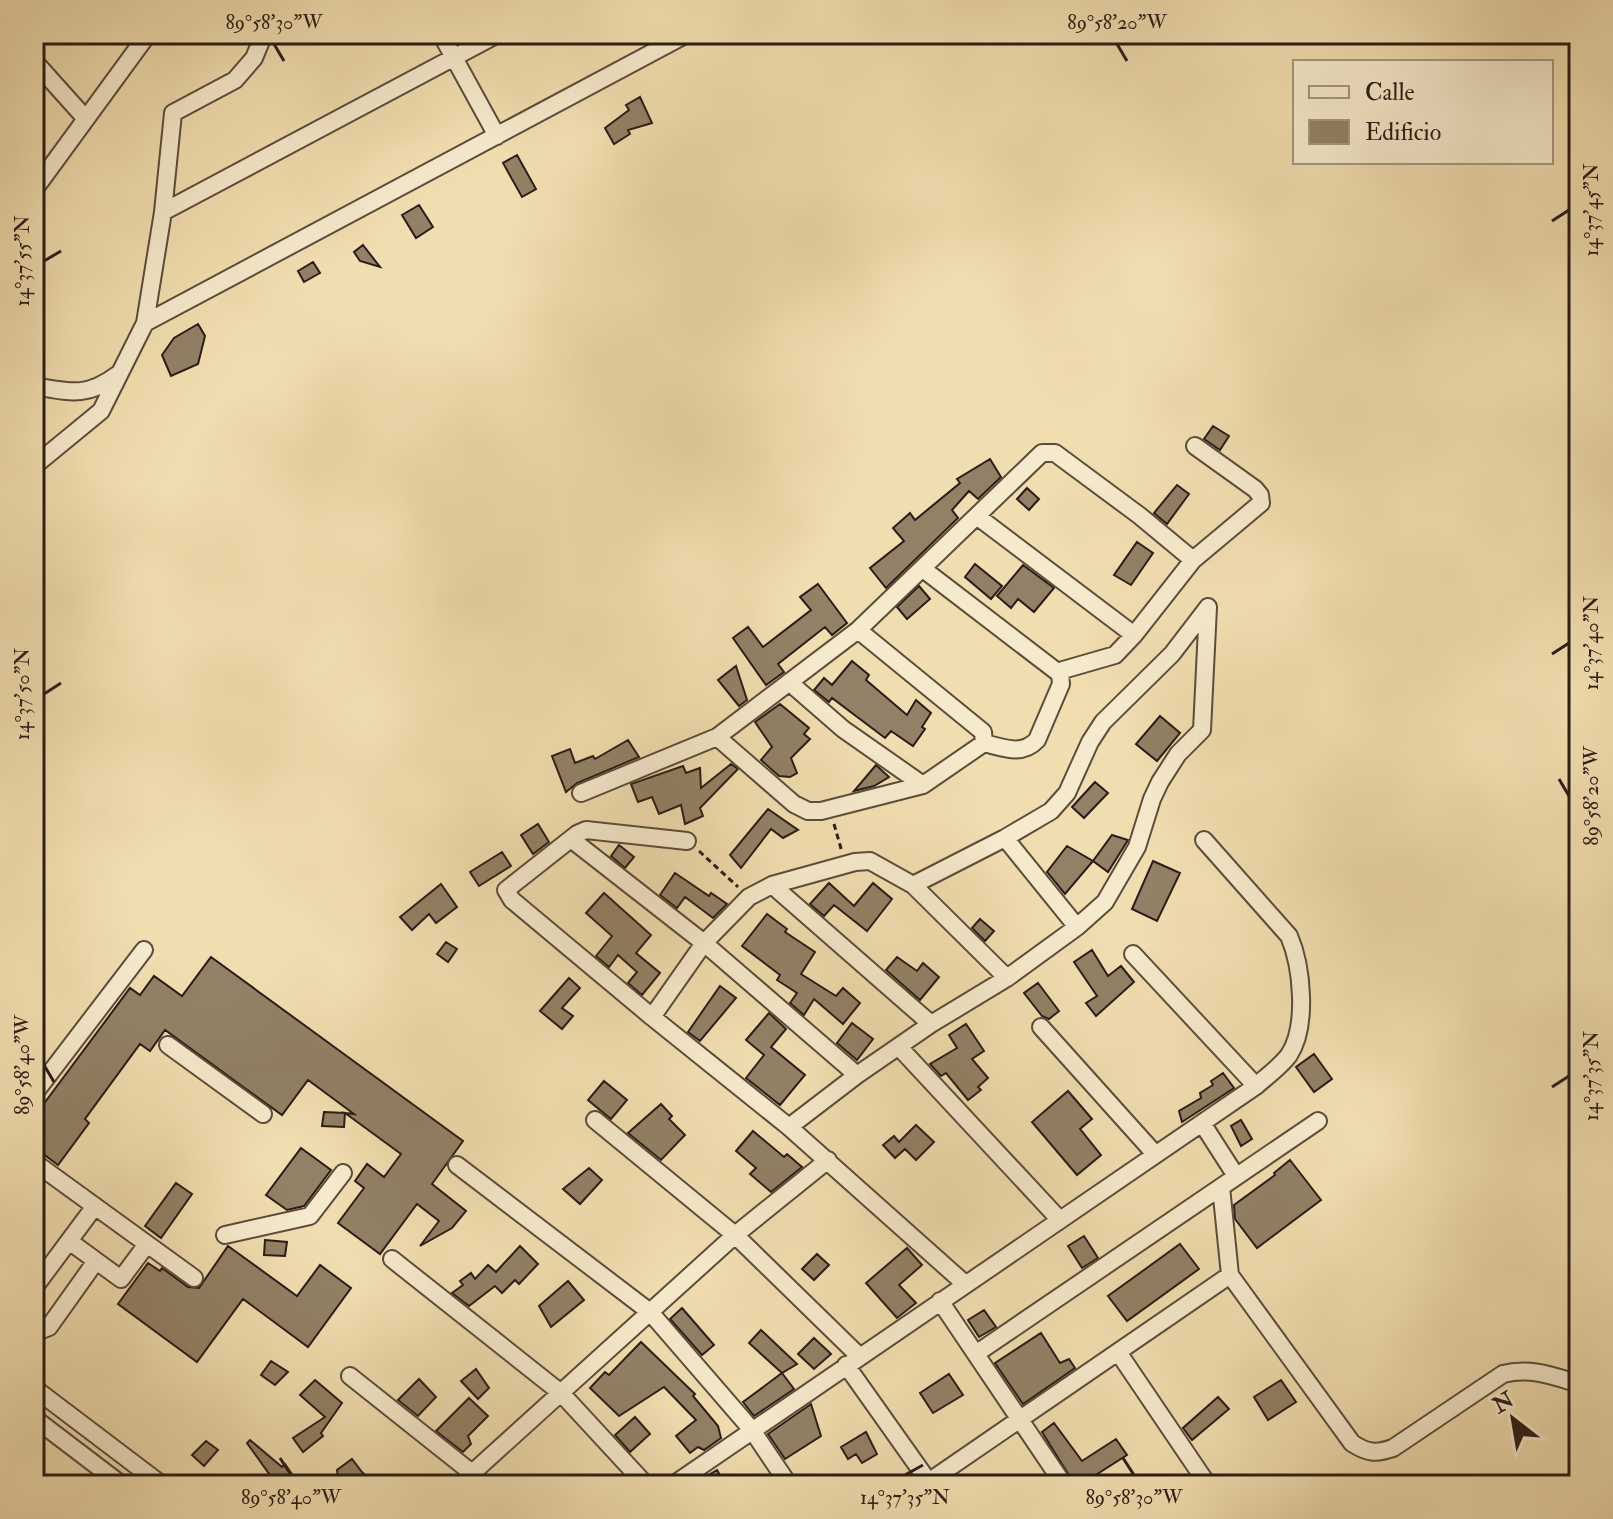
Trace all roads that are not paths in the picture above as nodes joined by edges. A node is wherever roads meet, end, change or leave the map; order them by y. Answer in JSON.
{"nodes":[{"id":1,"x":148,"y":34,"type":"edge"},
{"id":2,"x":441,"y":34,"type":"edge"},
{"id":3,"x":498,"y":34,"type":"edge"},
{"id":4,"x":687,"y":34,"type":"edge"},
{"id":5,"x":262,"y":39,"type":"edge"},
{"id":6,"x":454,"y":59,"type":"junction"},
{"id":7,"x":34,"y":61,"type":"edge"},
{"id":8,"x":86,"y":119,"type":"junction"},
{"id":9,"x":497,"y":136,"type":"junction"},
{"id":10,"x":34,"y":190,"type":"edge"},
{"id":11,"x":163,"y":212,"type":"junction"},
{"id":12,"x":145,"y":323,"type":"junction"},
{"id":13,"x":118,"y":374,"type":"junction"},
{"id":14,"x":34,"y":386,"type":"edge"},
{"id":15,"x":1195,"y":446,"type":"dead end"},
{"id":16,"x":34,"y":466,"type":"edge"},
{"id":17,"x":978,"y":517,"type":"junction"},
{"id":18,"x":1193,"y":560,"type":"junction"},
{"id":19,"x":923,"y":569,"type":"junction"},
{"id":20,"x":858,"y":630,"type":"junction"},
{"id":21,"x":1134,"y":635,"type":"junction"},
{"id":22,"x":1060,"y":674,"type":"junction"},
{"id":23,"x":789,"y":682,"type":"junction"},
{"id":24,"x":717,"y":737,"type":"junction"},
{"id":25,"x":984,"y":743,"type":"junction"},
{"id":26,"x":923,"y":785,"type":"junction"},
{"id":27,"x":581,"y":793,"type":"dead end"},
{"id":28,"x":1005,"y":838,"type":"junction"},
{"id":29,"x":571,"y":839,"type":"junction"},
{"id":30,"x":1204,"y":840,"type":"dead end"},
{"id":31,"x":687,"y":841,"type":"road end"},
{"id":32,"x":772,"y":885,"type":"junction"},
{"id":33,"x":913,"y":885,"type":"junction"},
{"id":34,"x":1077,"y":927,"type":"junction"},
{"id":35,"x":704,"y":943,"type":"junction"},
{"id":36,"x":144,"y":950,"type":"dead end"},
{"id":37,"x":1133,"y":954,"type":"dead end"},
{"id":38,"x":1007,"y":978,"type":"junction"},
{"id":39,"x":652,"y":1017,"type":"junction"},
{"id":40,"x":931,"y":1024,"type":"junction"},
{"id":41,"x":1041,"y":1027,"type":"dead end"},
{"id":42,"x":168,"y":1045,"type":"dead end"},
{"id":43,"x":899,"y":1047,"type":"junction"},
{"id":44,"x":857,"y":1075,"type":"junction"},
{"id":45,"x":1256,"y":1086,"type":"junction"},
{"id":46,"x":34,"y":1094,"type":"edge"},
{"id":47,"x":263,"y":1114,"type":"dead end"},
{"id":48,"x":595,"y":1120,"type":"dead end"},
{"id":49,"x":1318,"y":1121,"type":"dead end"},
{"id":50,"x":1202,"y":1123,"type":"junction"},
{"id":51,"x":789,"y":1127,"type":"junction"},
{"id":52,"x":1155,"y":1154,"type":"junction"},
{"id":53,"x":828,"y":1160,"type":"junction"},
{"id":54,"x":34,"y":1162,"type":"edge"},
{"id":55,"x":457,"y":1165,"type":"dead end"},
{"id":56,"x":343,"y":1173,"type":"dead end"},
{"id":57,"x":1236,"y":1176,"type":"junction"},
{"id":58,"x":1221,"y":1187,"type":"junction"},
{"id":59,"x":95,"y":1206,"type":"junction"},
{"id":60,"x":1059,"y":1219,"type":"junction"},
{"id":61,"x":225,"y":1235,"type":"dead end"},
{"id":62,"x":735,"y":1235,"type":"junction"},
{"id":63,"x":69,"y":1241,"type":"junction"},
{"id":64,"x":147,"y":1244,"type":"junction"},
{"id":65,"x":392,"y":1259,"type":"dead end"},
{"id":66,"x":96,"y":1261,"type":"junction"},
{"id":67,"x":1230,"y":1275,"type":"junction"},
{"id":68,"x":194,"y":1278,"type":"dead end"},
{"id":69,"x":964,"y":1283,"type":"junction"},
{"id":70,"x":34,"y":1288,"type":"edge"},
{"id":71,"x":940,"y":1301,"type":"junction"},
{"id":72,"x":650,"y":1312,"type":"junction"},
{"id":73,"x":34,"y":1333,"type":"edge"},
{"id":74,"x":1118,"y":1352,"type":"junction"},
{"id":75,"x":977,"y":1353,"type":"junction"},
{"id":76,"x":853,"y":1361,"type":"junction"},
{"id":77,"x":350,"y":1376,"type":"dead end"},
{"id":78,"x":1579,"y":1384,"type":"edge"},
{"id":79,"x":34,"y":1388,"type":"edge"},
{"id":80,"x":561,"y":1393,"type":"junction"},
{"id":81,"x":34,"y":1418,"type":"edge"},
{"id":82,"x":1019,"y":1420,"type":"junction"},
{"id":83,"x":752,"y":1430,"type":"junction"},
{"id":84,"x":472,"y":1481,"type":"edge"},
{"id":85,"x":928,"y":1484,"type":"edge"},
{"id":86,"x":122,"y":1485,"type":"edge"},
{"id":87,"x":162,"y":1485,"type":"edge"},
{"id":88,"x":646,"y":1485,"type":"edge"},
{"id":89,"x":673,"y":1485,"type":"edge"},
{"id":90,"x":789,"y":1485,"type":"edge"},
{"id":91,"x":1064,"y":1485,"type":"edge"},
{"id":92,"x":1208,"y":1485,"type":"edge"}],
"edges":[{"from":1,"to":8,"type":"street"},
{"from":2,"to":6,"type":"street"},
{"from":3,"to":6,"type":"street"},
{"from":4,"to":9,"type":"street"},
{"from":5,"to":11,"type":"street"},
{"from":6,"to":9,"type":"street"},
{"from":6,"to":11,"type":"street"},
{"from":7,"to":8,"type":"street"},
{"from":8,"to":10,"type":"street"},
{"from":9,"to":12,"type":"street"},
{"from":11,"to":12,"type":"street"},
{"from":12,"to":13,"type":"street"},
{"from":13,"to":14,"type":"street"},
{"from":13,"to":16,"type":"street"},
{"from":15,"to":18,"type":"street"},
{"from":17,"to":18,"type":"street"},
{"from":17,"to":19,"type":"street"},
{"from":17,"to":21,"type":"street"},
{"from":18,"to":21,"type":"street"},
{"from":19,"to":20,"type":"street"},
{"from":19,"to":22,"type":"street"},
{"from":20,"to":23,"type":"street"},
{"from":20,"to":25,"type":"street"},
{"from":21,"to":22,"type":"street"},
{"from":22,"to":25,"type":"street"},
{"from":23,"to":24,"type":"street"},
{"from":23,"to":26,"type":"street"},
{"from":24,"to":26,"type":"street"},
{"from":24,"to":27,"type":"street"},
{"from":25,"to":26,"type":"street"},
{"from":28,"to":33,"type":"street"},
{"from":28,"to":34,"type":"street"},
{"from":28,"to":34,"type":"street"},
{"from":29,"to":31,"type":"street"},
{"from":29,"to":35,"type":"street"},
{"from":29,"to":39,"type":"street"},
{"from":30,"to":45,"type":"street"},
{"from":32,"to":33,"type":"street"},
{"from":32,"to":35,"type":"street"},
{"from":32,"to":40,"type":"street"},
{"from":33,"to":38,"type":"street"},
{"from":34,"to":38,"type":"street"},
{"from":35,"to":39,"type":"street"},
{"from":35,"to":44,"type":"street"},
{"from":36,"to":46,"type":"street"},
{"from":37,"to":45,"type":"street"},
{"from":38,"to":40,"type":"street"},
{"from":39,"to":51,"type":"street"},
{"from":40,"to":43,"type":"street"},
{"from":41,"to":52,"type":"street"},
{"from":42,"to":47,"type":"street"},
{"from":43,"to":44,"type":"street"},
{"from":43,"to":60,"type":"street"},
{"from":44,"to":51,"type":"street"},
{"from":45,"to":50,"type":"street"},
{"from":48,"to":62,"type":"street"},
{"from":49,"to":57,"type":"street"},
{"from":50,"to":52,"type":"street"},
{"from":50,"to":57,"type":"street"},
{"from":51,"to":53,"type":"street"},
{"from":52,"to":60,"type":"street"},
{"from":53,"to":62,"type":"street"},
{"from":53,"to":69,"type":"street"},
{"from":54,"to":59,"type":"street"},
{"from":55,"to":72,"type":"street"},
{"from":56,"to":61,"type":"street"},
{"from":57,"to":58,"type":"street"},
{"from":58,"to":67,"type":"street"},
{"from":58,"to":75,"type":"street"},
{"from":59,"to":63,"type":"street"},
{"from":59,"to":64,"type":"street"},
{"from":60,"to":69,"type":"street"},
{"from":62,"to":72,"type":"street"},
{"from":62,"to":76,"type":"street"},
{"from":63,"to":66,"type":"street"},
{"from":63,"to":70,"type":"street"},
{"from":64,"to":66,"type":"street"},
{"from":64,"to":68,"type":"street"},
{"from":65,"to":80,"type":"street"},
{"from":66,"to":73,"type":"street"},
{"from":67,"to":74,"type":"street"},
{"from":67,"to":78,"type":"street"},
{"from":69,"to":71,"type":"street"},
{"from":71,"to":75,"type":"street"},
{"from":71,"to":76,"type":"street"},
{"from":72,"to":80,"type":"street"},
{"from":72,"to":83,"type":"street"},
{"from":74,"to":82,"type":"street"},
{"from":74,"to":92,"type":"street"},
{"from":75,"to":82,"type":"street"},
{"from":76,"to":83,"type":"street"},
{"from":76,"to":85,"type":"street"},
{"from":77,"to":84,"type":"street"},
{"from":79,"to":87,"type":"street"},
{"from":80,"to":84,"type":"street"},
{"from":80,"to":88,"type":"street"},
{"from":81,"to":86,"type":"street"},
{"from":82,"to":85,"type":"street"},
{"from":82,"to":91,"type":"street"},
{"from":83,"to":89,"type":"street"},
{"from":83,"to":90,"type":"street"}]}
